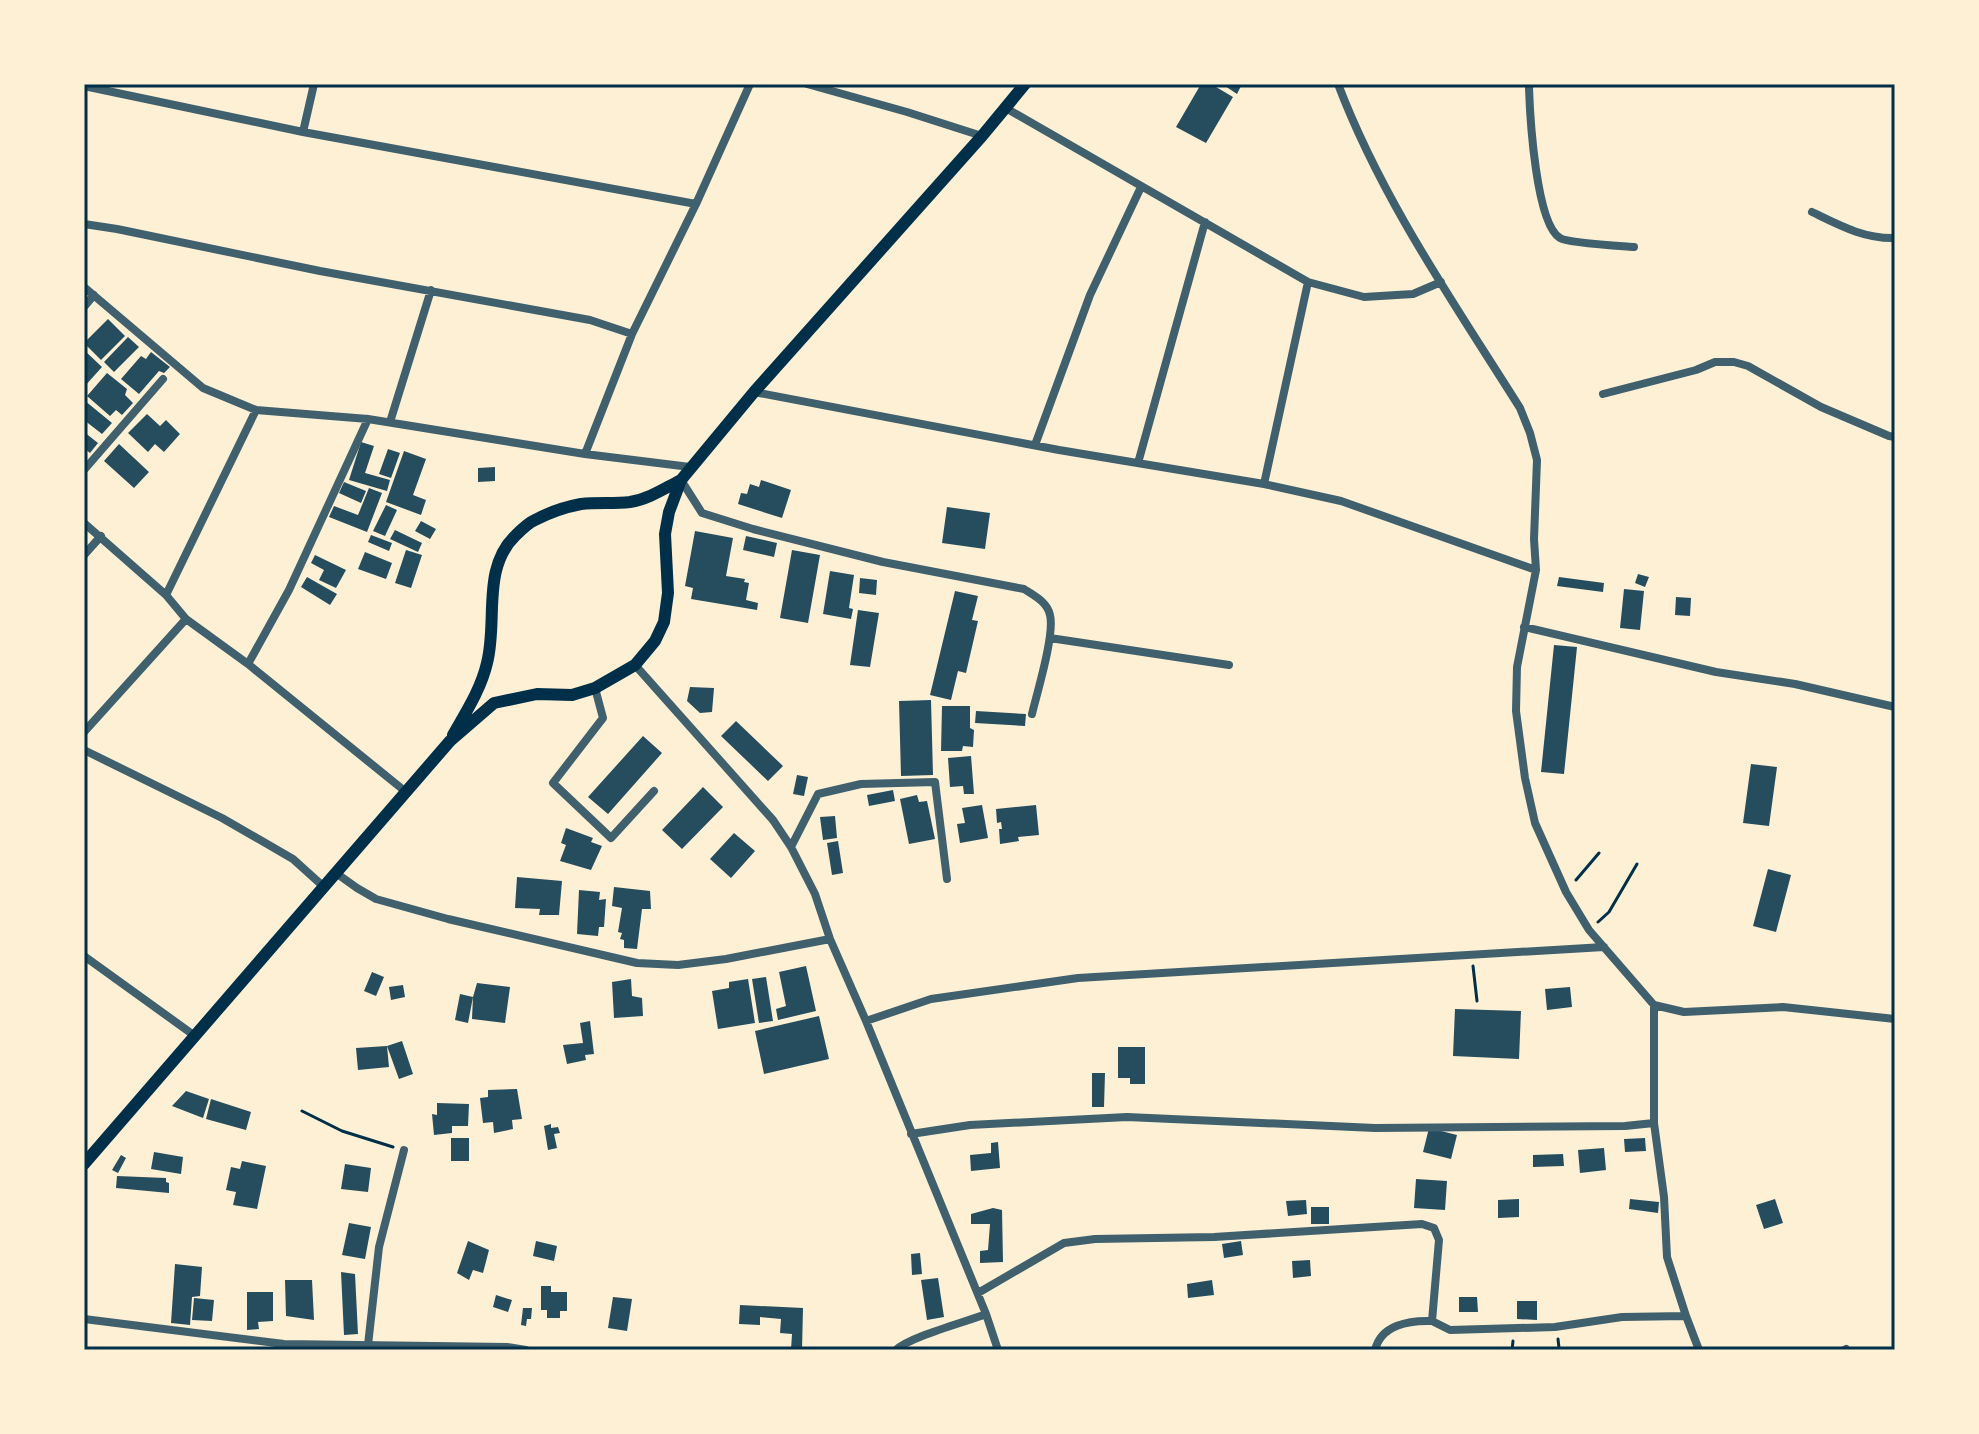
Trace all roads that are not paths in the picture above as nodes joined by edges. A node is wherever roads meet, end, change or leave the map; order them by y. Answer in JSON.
{"nodes":[{"id":1,"x":314,"y":84,"type":"edge"},
{"id":2,"x":750,"y":84,"type":"edge"},
{"id":3,"x":807,"y":84,"type":"edge"},
{"id":4,"x":1025,"y":84,"type":"edge"},
{"id":5,"x":1338,"y":84,"type":"edge"},
{"id":6,"x":1530,"y":84,"type":"edge"},
{"id":7,"x":84,"y":86,"type":"edge"},
{"id":8,"x":1004,"y":107,"type":"junction"},
{"id":9,"x":303,"y":132,"type":"junction"},
{"id":10,"x":982,"y":136,"type":"junction"},
{"id":11,"x":1141,"y":187,"type":"junction"},
{"id":12,"x":696,"y":204,"type":"junction"},
{"id":13,"x":1812,"y":212,"type":"dead end"},
{"id":14,"x":1205,"y":222,"type":"junction"},
{"id":15,"x":84,"y":224,"type":"edge"},
{"id":16,"x":1895,"y":238,"type":"edge"},
{"id":17,"x":1634,"y":247,"type":"dead end"},
{"id":18,"x":1308,"y":282,"type":"junction"},
{"id":19,"x":1441,"y":282,"type":"junction"},
{"id":20,"x":84,"y":287,"type":"edge"},
{"id":21,"x":431,"y":290,"type":"junction"},
{"id":22,"x":94,"y":295,"type":"junction"},
{"id":23,"x":84,"y":307,"type":"edge"},
{"id":24,"x":632,"y":334,"type":"junction"},
{"id":25,"x":163,"y":379,"type":"dead end"},
{"id":26,"x":754,"y":392,"type":"junction"},
{"id":27,"x":1603,"y":394,"type":"dead end"},
{"id":28,"x":256,"y":410,"type":"junction"},
{"id":29,"x":368,"y":419,"type":"junction"},
{"id":30,"x":390,"y":422,"type":"junction"},
{"id":31,"x":1895,"y":437,"type":"edge"},
{"id":32,"x":1035,"y":445,"type":"junction"},
{"id":33,"x":585,"y":454,"type":"junction"},
{"id":34,"x":1138,"y":463,"type":"junction"},
{"id":35,"x":690,"y":467,"type":"junction"},
{"id":36,"x":84,"y":470,"type":"edge"},
{"id":37,"x":681,"y":480,"type":"junction"},
{"id":38,"x":1264,"y":484,"type":"junction"},
{"id":39,"x":84,"y":523,"type":"edge"},
{"id":40,"x":101,"y":536,"type":"junction"},
{"id":41,"x":84,"y":555,"type":"edge"},
{"id":42,"x":1536,"y":570,"type":"junction"},
{"id":43,"x":166,"y":595,"type":"junction"},
{"id":44,"x":186,"y":619,"type":"junction"},
{"id":45,"x":1524,"y":627,"type":"junction"},
{"id":46,"x":1050,"y":638,"type":"junction"},
{"id":47,"x":248,"y":664,"type":"junction"},
{"id":48,"x":635,"y":665,"type":"junction"},
{"id":49,"x":1229,"y":665,"type":"dead end"},
{"id":50,"x":595,"y":688,"type":"junction"},
{"id":51,"x":1895,"y":707,"type":"edge"},
{"id":52,"x":1032,"y":714,"type":"dead end"},
{"id":53,"x":84,"y":732,"type":"edge"},
{"id":54,"x":450,"y":741,"type":"junction"},
{"id":55,"x":84,"y":750,"type":"edge"},
{"id":56,"x":654,"y":791,"type":"dead end"},
{"id":57,"x":406,"y":792,"type":"junction"},
{"id":58,"x":791,"y":847,"type":"junction"},
{"id":59,"x":336,"y":873,"type":"junction"},
{"id":60,"x":947,"y":879,"type":"dead end"},
{"id":61,"x":324,"y":887,"type":"junction"},
{"id":62,"x":830,"y":939,"type":"junction"},
{"id":63,"x":1604,"y":947,"type":"junction"},
{"id":64,"x":84,"y":956,"type":"edge"},
{"id":65,"x":1654,"y":1005,"type":"junction"},
{"id":66,"x":1895,"y":1019,"type":"edge"},
{"id":67,"x":866,"y":1021,"type":"junction"},
{"id":68,"x":195,"y":1036,"type":"junction"},
{"id":69,"x":1654,"y":1123,"type":"junction"},
{"id":70,"x":911,"y":1134,"type":"junction"},
{"id":71,"x":404,"y":1150,"type":"road end"},
{"id":72,"x":84,"y":1164,"type":"edge"},
{"id":73,"x":978,"y":1293,"type":"junction"},
{"id":74,"x":986,"y":1314,"type":"junction"},
{"id":75,"x":1686,"y":1316,"type":"junction"},
{"id":76,"x":84,"y":1319,"type":"edge"},
{"id":77,"x":1432,"y":1321,"type":"junction"},
{"id":78,"x":368,"y":1345,"type":"junction"},
{"id":79,"x":526,"y":1350,"type":"edge"},
{"id":80,"x":896,"y":1350,"type":"edge"},
{"id":81,"x":998,"y":1350,"type":"edge"},
{"id":82,"x":1375,"y":1350,"type":"edge"},
{"id":83,"x":1699,"y":1350,"type":"edge"}],
"edges":[{"from":1,"to":9,"type":"street"},
{"from":2,"to":12,"type":"street"},
{"from":3,"to":10,"type":"street"},
{"from":4,"to":8,"type":"highway"},
{"from":5,"to":19,"type":"street"},
{"from":6,"to":17,"type":"street"},
{"from":7,"to":9,"type":"street"},
{"from":8,"to":10,"type":"highway"},
{"from":8,"to":11,"type":"street"},
{"from":9,"to":12,"type":"street"},
{"from":10,"to":26,"type":"highway"},
{"from":11,"to":14,"type":"street"},
{"from":11,"to":32,"type":"street"},
{"from":12,"to":24,"type":"street"},
{"from":13,"to":16,"type":"street"},
{"from":14,"to":18,"type":"street"},
{"from":14,"to":34,"type":"street"},
{"from":15,"to":21,"type":"street"},
{"from":18,"to":19,"type":"street"},
{"from":18,"to":38,"type":"street"},
{"from":19,"to":42,"type":"street"},
{"from":20,"to":22,"type":"street"},
{"from":21,"to":24,"type":"street"},
{"from":21,"to":30,"type":"street"},
{"from":22,"to":23,"type":"street"},
{"from":22,"to":28,"type":"street"},
{"from":24,"to":33,"type":"street"},
{"from":25,"to":36,"type":"street"},
{"from":26,"to":32,"type":"street"},
{"from":26,"to":35,"type":"highway"},
{"from":27,"to":31,"type":"street"},
{"from":28,"to":29,"type":"street"},
{"from":28,"to":43,"type":"street"},
{"from":29,"to":30,"type":"street"},
{"from":29,"to":47,"type":"street"},
{"from":30,"to":33,"type":"street"},
{"from":32,"to":34,"type":"street"},
{"from":33,"to":35,"type":"street"},
{"from":34,"to":38,"type":"street"},
{"from":35,"to":37,"type":"highway"},
{"from":37,"to":46,"type":"street"},
{"from":37,"to":48,"type":"highway"},
{"from":37,"to":54,"type":"highway"},
{"from":38,"to":42,"type":"street"},
{"from":39,"to":40,"type":"street"},
{"from":40,"to":41,"type":"street"},
{"from":40,"to":43,"type":"street"},
{"from":42,"to":45,"type":"street"},
{"from":43,"to":44,"type":"street"},
{"from":44,"to":47,"type":"street"},
{"from":44,"to":53,"type":"street"},
{"from":45,"to":51,"type":"street"},
{"from":45,"to":63,"type":"street"},
{"from":46,"to":49,"type":"street"},
{"from":46,"to":52,"type":"street"},
{"from":47,"to":57,"type":"street"},
{"from":48,"to":50,"type":"highway"},
{"from":48,"to":58,"type":"street"},
{"from":50,"to":54,"type":"highway"},
{"from":50,"to":56,"type":"street"},
{"from":54,"to":57,"type":"highway"},
{"from":55,"to":61,"type":"street"},
{"from":57,"to":59,"type":"highway"},
{"from":58,"to":60,"type":"street"},
{"from":58,"to":62,"type":"street"},
{"from":59,"to":61,"type":"highway"},
{"from":59,"to":62,"type":"street"},
{"from":61,"to":68,"type":"highway"},
{"from":62,"to":67,"type":"street"},
{"from":63,"to":65,"type":"street"},
{"from":63,"to":67,"type":"street"},
{"from":64,"to":68,"type":"street"},
{"from":65,"to":66,"type":"street"},
{"from":65,"to":69,"type":"street"},
{"from":67,"to":70,"type":"street"},
{"from":68,"to":72,"type":"highway"},
{"from":69,"to":70,"type":"street"},
{"from":69,"to":75,"type":"street"},
{"from":70,"to":73,"type":"street"},
{"from":71,"to":78,"type":"street"},
{"from":73,"to":74,"type":"street"},
{"from":73,"to":77,"type":"street"},
{"from":74,"to":80,"type":"street"},
{"from":74,"to":81,"type":"street"},
{"from":75,"to":77,"type":"street"},
{"from":75,"to":83,"type":"street"},
{"from":76,"to":78,"type":"street"},
{"from":77,"to":82,"type":"street"},
{"from":78,"to":79,"type":"street"}]}
